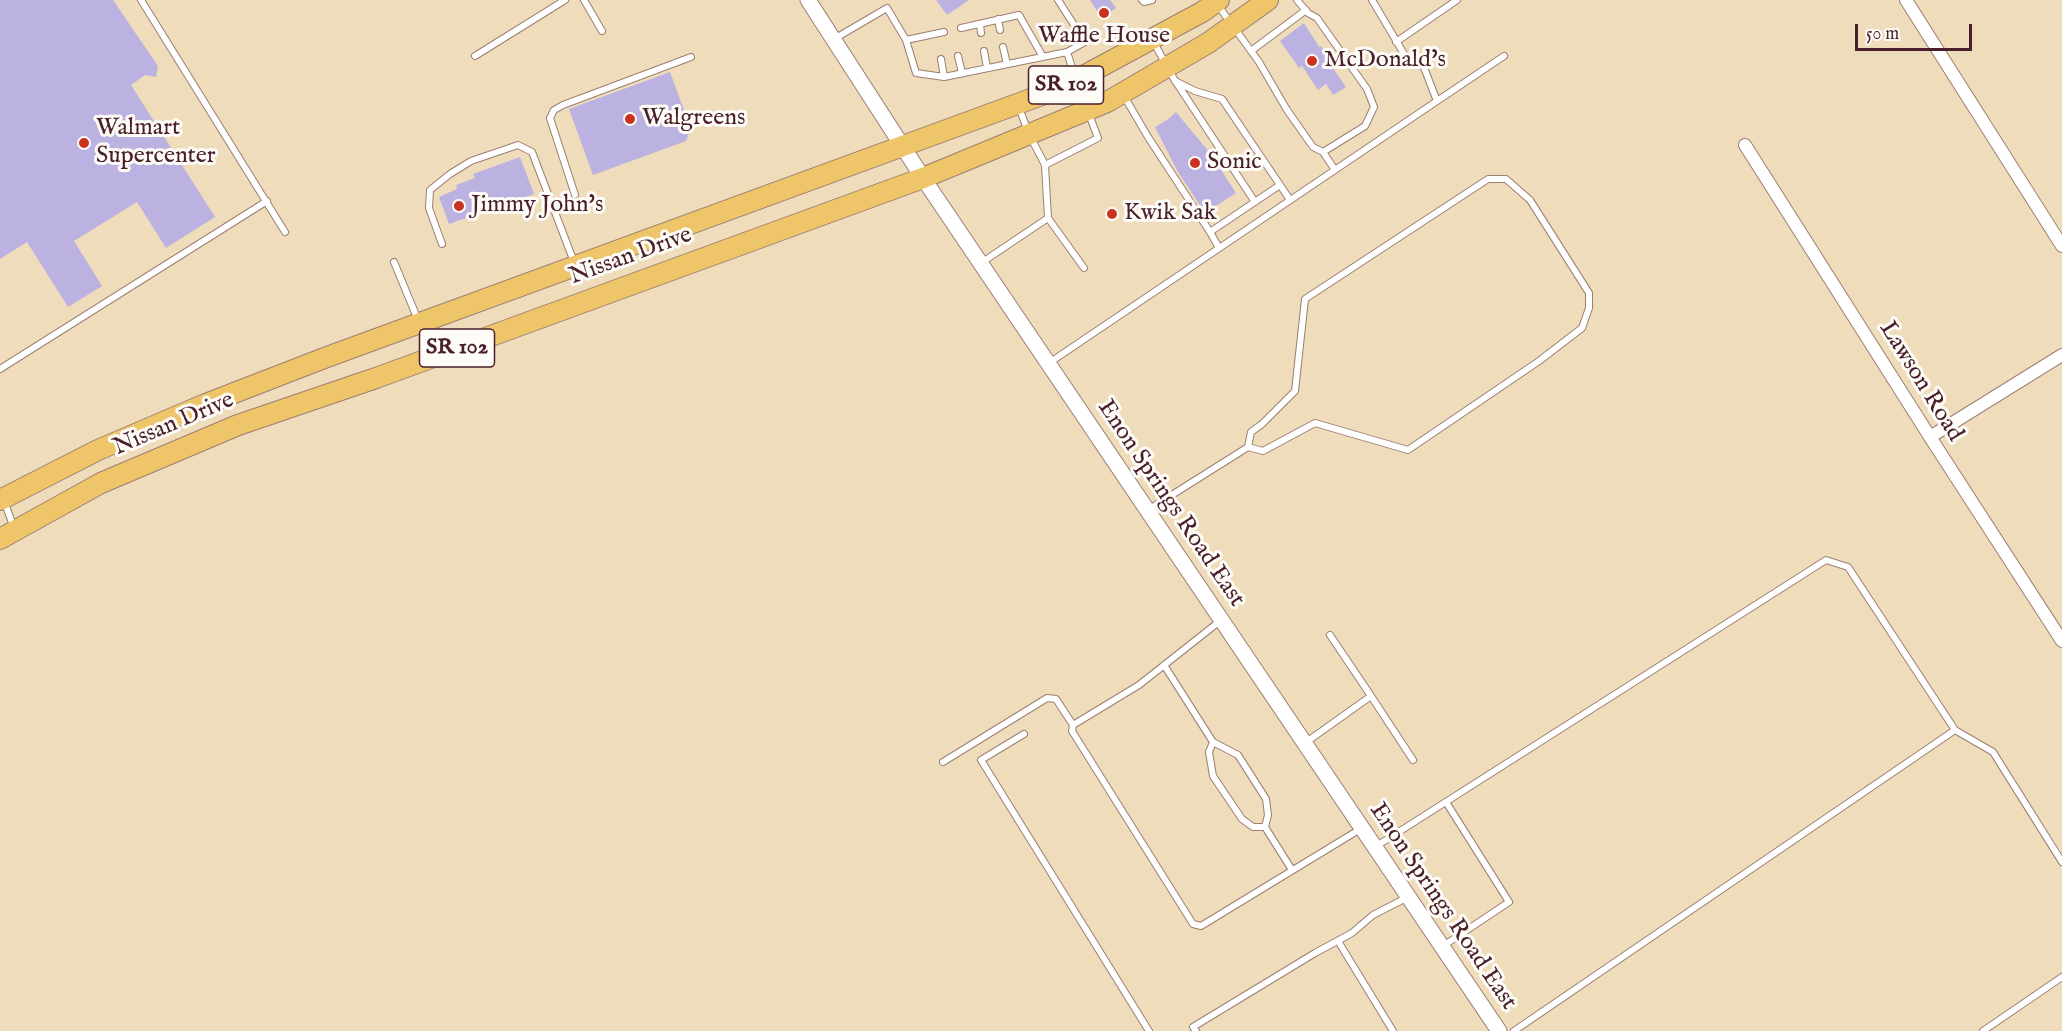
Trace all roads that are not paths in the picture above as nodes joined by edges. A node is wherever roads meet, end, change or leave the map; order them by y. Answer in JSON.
{"nodes":[{"id":1,"x":141,"y":0,"type":"edge"},
{"id":2,"x":565,"y":0,"type":"edge"},
{"id":3,"x":584,"y":0,"type":"edge"},
{"id":4,"x":808,"y":0,"type":"edge"},
{"id":5,"x":1058,"y":0,"type":"edge"},
{"id":6,"x":1142,"y":0,"type":"edge"},
{"id":7,"x":1152,"y":0,"type":"edge"},
{"id":8,"x":1268,"y":0,"type":"edge"},
{"id":9,"x":1298,"y":0,"type":"edge"},
{"id":10,"x":1372,"y":0,"type":"edge"},
{"id":11,"x":1457,"y":0,"type":"edge"},
{"id":12,"x":1906,"y":0,"type":"edge"},
{"id":13,"x":1216,"y":1,"type":"edge"},
{"id":14,"x":1306,"y":10,"type":"junction"},
{"id":15,"x":998,"y":19,"type":"junction"},
{"id":16,"x":980,"y":24,"type":"junction"},
{"id":17,"x":1233,"y":25,"type":"junction"},
{"id":18,"x":961,"y":28,"type":"dead end"},
{"id":19,"x":1000,"y":30,"type":"dead end"},
{"id":20,"x":602,"y":31,"type":"dead end"},
{"id":21,"x":944,"y":32,"type":"dead end"},
{"id":22,"x":981,"y":33,"type":"dead end"},
{"id":23,"x":935,"y":34,"type":"junction"},
{"id":24,"x":1152,"y":39,"type":"junction"},
{"id":25,"x":834,"y":40,"type":"junction"},
{"id":26,"x":906,"y":40,"type":"junction"},
{"id":27,"x":937,"y":42,"type":"dead end"},
{"id":28,"x":1396,"y":42,"type":"junction"},
{"id":29,"x":1003,"y":47,"type":"dead end"},
{"id":30,"x":984,"y":51,"type":"dead end"},
{"id":31,"x":1251,"y":51,"type":"junction"},
{"id":32,"x":1068,"y":52,"type":"junction"},
{"id":33,"x":475,"y":56,"type":"dead end"},
{"id":34,"x":958,"y":56,"type":"dead end"},
{"id":35,"x":1503,"y":56,"type":"dead end"},
{"id":36,"x":691,"y":57,"type":"dead end"},
{"id":37,"x":1043,"y":57,"type":"junction"},
{"id":38,"x":941,"y":59,"type":"dead end"},
{"id":39,"x":1007,"y":64,"type":"junction"},
{"id":40,"x":987,"y":68,"type":"junction"},
{"id":41,"x":962,"y":73,"type":"junction"},
{"id":42,"x":1171,"y":74,"type":"junction"},
{"id":43,"x":944,"y":77,"type":"junction"},
{"id":44,"x":1076,"y":80,"type":"junction"},
{"id":45,"x":1123,"y":93,"type":"junction"},
{"id":46,"x":1437,"y":101,"type":"junction"},
{"id":47,"x":1017,"y":104,"type":"junction"},
{"id":48,"x":1087,"y":111,"type":"junction"},
{"id":49,"x":1029,"y":134,"type":"junction"},
{"id":50,"x":1744,"y":145,"type":"dead end"},
{"id":51,"x":903,"y":146,"type":"junction"},
{"id":52,"x":1323,"y":152,"type":"junction"},
{"id":53,"x":1045,"y":165,"type":"junction"},
{"id":54,"x":1335,"y":170,"type":"junction"},
{"id":55,"x":923,"y":178,"type":"junction"},
{"id":56,"x":1280,"y":185,"type":"junction"},
{"id":57,"x":575,"y":195,"type":"dead end"},
{"id":58,"x":1290,"y":200,"type":"junction"},
{"id":59,"x":267,"y":201,"type":"junction"},
{"id":60,"x":1255,"y":202,"type":"junction"},
{"id":61,"x":1048,"y":219,"type":"junction"},
{"id":62,"x":285,"y":232,"type":"dead end"},
{"id":63,"x":1210,"y":232,"type":"junction"},
{"id":64,"x":442,"y":244,"type":"dead end"},
{"id":65,"x":2062,"y":246,"type":"edge"},
{"id":66,"x":1219,"y":248,"type":"junction"},
{"id":67,"x":394,"y":262,"type":"dead end"},
{"id":68,"x":980,"y":263,"type":"junction"},
{"id":69,"x":575,"y":266,"type":"junction"},
{"id":70,"x":1084,"y":268,"type":"dead end"},
{"id":71,"x":419,"y":323,"type":"junction"},
{"id":72,"x":2062,"y":355,"type":"edge"},
{"id":73,"x":1048,"y":363,"type":"junction"},
{"id":74,"x":0,"y":369,"type":"edge"},
{"id":75,"x":1930,"y":437,"type":"junction"},
{"id":76,"x":1248,"y":447,"type":"junction"},
{"id":77,"x":1,"y":497,"type":"edge"},
{"id":78,"x":1148,"y":510,"type":"junction"},
{"id":79,"x":8,"y":534,"type":"edge"},
{"id":80,"x":1222,"y":620,"type":"junction"},
{"id":81,"x":1330,"y":635,"type":"dead end"},
{"id":82,"x":2062,"y":641,"type":"edge"},
{"id":83,"x":1164,"y":665,"type":"junction"},
{"id":84,"x":1371,"y":696,"type":"junction"},
{"id":85,"x":1073,"y":725,"type":"junction"},
{"id":86,"x":1955,"y":730,"type":"junction"},
{"id":87,"x":1024,"y":734,"type":"dead end"},
{"id":88,"x":1213,"y":742,"type":"junction"},
{"id":89,"x":1305,"y":743,"type":"junction"},
{"id":90,"x":1413,"y":760,"type":"dead end"},
{"id":91,"x":943,"y":762,"type":"dead end"},
{"id":92,"x":1446,"y":802,"type":"junction"},
{"id":93,"x":1265,"y":827,"type":"junction"},
{"id":94,"x":1362,"y":828,"type":"junction"},
{"id":95,"x":1375,"y":847,"type":"junction"},
{"id":96,"x":2062,"y":862,"type":"edge"},
{"id":97,"x":1292,"y":870,"type":"junction"},
{"id":98,"x":1408,"y":896,"type":"junction"},
{"id":99,"x":1338,"y":941,"type":"junction"},
{"id":100,"x":1442,"y":947,"type":"junction"},
{"id":101,"x":2062,"y":977,"type":"edge"},
{"id":102,"x":1149,"y":1031,"type":"edge"},
{"id":103,"x":1196,"y":1031,"type":"edge"},
{"id":104,"x":1393,"y":1031,"type":"edge"},
{"id":105,"x":1499,"y":1031,"type":"edge"},
{"id":106,"x":1514,"y":1031,"type":"edge"},
{"id":107,"x":1983,"y":1031,"type":"edge"}],
"edges":[{"from":1,"to":59,"type":"lane"},
{"from":2,"to":33,"type":"lane"},
{"from":3,"to":20,"type":"lane"},
{"from":4,"to":25,"type":"street","name":"Enon Springs Road East"},
{"from":5,"to":32,"type":"lane"},
{"from":6,"to":7,"type":"lane"},
{"from":8,"to":17,"type":"main road","name":"Nissan Drive","number":"SR 102"},
{"from":9,"to":14,"type":"lane"},
{"from":10,"to":28,"type":"lane"},
{"from":11,"to":28,"type":"lane"},
{"from":12,"to":65,"type":"street"},
{"from":13,"to":17,"type":"lane"},
{"from":13,"to":24,"type":"main road","name":"Nissan Drive","number":"SR 102"},
{"from":14,"to":31,"type":"lane"},
{"from":14,"to":52,"type":"lane"},
{"from":15,"to":16,"type":"lane"},
{"from":15,"to":19,"type":"lane"},
{"from":15,"to":37,"type":"lane"},
{"from":16,"to":18,"type":"lane"},
{"from":16,"to":22,"type":"lane"},
{"from":17,"to":31,"type":"lane"},
{"from":17,"to":42,"type":"main road","name":"Nissan Drive","number":"SR 102"},
{"from":21,"to":23,"type":"lane"},
{"from":23,"to":26,"type":"lane"},
{"from":23,"to":27,"type":"lane"},
{"from":24,"to":42,"type":"lane"},
{"from":24,"to":44,"type":"main road","name":"Nissan Drive","number":"SR 102"},
{"from":25,"to":26,"type":"lane"},
{"from":25,"to":51,"type":"street","name":"Enon Springs Road East"},
{"from":26,"to":43,"type":"lane"},
{"from":28,"to":46,"type":"lane"},
{"from":29,"to":39,"type":"lane"},
{"from":30,"to":40,"type":"lane"},
{"from":31,"to":52,"type":"lane"},
{"from":32,"to":37,"type":"lane"},
{"from":32,"to":44,"type":"lane"},
{"from":34,"to":41,"type":"lane"},
{"from":35,"to":46,"type":"lane"},
{"from":36,"to":57,"type":"lane"},
{"from":37,"to":39,"type":"lane"},
{"from":38,"to":43,"type":"lane"},
{"from":39,"to":40,"type":"lane"},
{"from":40,"to":41,"type":"lane"},
{"from":41,"to":43,"type":"lane"},
{"from":42,"to":45,"type":"main road","name":"Nissan Drive","number":"SR 102"},
{"from":42,"to":56,"type":"lane"},
{"from":42,"to":60,"type":"lane"},
{"from":44,"to":47,"type":"main road","name":"Nissan Drive","number":"SR 102"},
{"from":44,"to":48,"type":"lane"},
{"from":45,"to":48,"type":"main road","name":"Nissan Drive","number":"SR 102"},
{"from":45,"to":63,"type":"lane"},
{"from":46,"to":54,"type":"lane"},
{"from":47,"to":49,"type":"lane"},
{"from":47,"to":51,"type":"main road","name":"Nissan Drive","number":"SR 102"},
{"from":48,"to":49,"type":"main road","name":"Nissan Drive","number":"SR 102"},
{"from":48,"to":53,"type":"lane"},
{"from":49,"to":53,"type":"lane"},
{"from":49,"to":55,"type":"main road","name":"Nissan Drive","number":"SR 102"},
{"from":50,"to":75,"type":"street","name":"Lawson Road"},
{"from":51,"to":55,"type":"street","name":"Enon Springs Road East"},
{"from":51,"to":69,"type":"main road","name":"Nissan Drive","number":"SR 102"},
{"from":52,"to":54,"type":"lane"},
{"from":53,"to":61,"type":"lane"},
{"from":54,"to":58,"type":"lane"},
{"from":55,"to":68,"type":"street","name":"Enon Springs Road East"},
{"from":55,"to":79,"type":"main road","name":"Nissan Drive","number":"SR 102"},
{"from":56,"to":58,"type":"lane"},
{"from":56,"to":60,"type":"lane"},
{"from":58,"to":66,"type":"lane"},
{"from":59,"to":62,"type":"lane"},
{"from":59,"to":74,"type":"lane"},
{"from":60,"to":63,"type":"lane"},
{"from":61,"to":68,"type":"lane"},
{"from":61,"to":70,"type":"lane"},
{"from":63,"to":66,"type":"lane"},
{"from":64,"to":69,"type":"lane"},
{"from":66,"to":73,"type":"lane"},
{"from":67,"to":71,"type":"lane"},
{"from":68,"to":73,"type":"street","name":"Enon Springs Road East"},
{"from":69,"to":71,"type":"main road","name":"Nissan Drive","number":"SR 102"},
{"from":71,"to":77,"type":"main road","name":"Nissan Drive","number":"SR 102"},
{"from":72,"to":75,"type":"street"},
{"from":73,"to":78,"type":"street","name":"Enon Springs Road East"},
{"from":75,"to":82,"type":"street","name":"Lawson Road"},
{"from":76,"to":76,"type":"lane"},
{"from":76,"to":78,"type":"lane"},
{"from":77,"to":79,"type":"lane"},
{"from":78,"to":80,"type":"street","name":"Enon Springs Road East"},
{"from":80,"to":83,"type":"lane"},
{"from":80,"to":89,"type":"street","name":"Enon Springs Road East"},
{"from":81,"to":84,"type":"lane"},
{"from":83,"to":85,"type":"lane"},
{"from":83,"to":88,"type":"lane"},
{"from":84,"to":89,"type":"lane"},
{"from":84,"to":90,"type":"lane"},
{"from":85,"to":91,"type":"lane"},
{"from":85,"to":97,"type":"lane"},
{"from":86,"to":92,"type":"lane"},
{"from":86,"to":96,"type":"lane"},
{"from":86,"to":106,"type":"lane"},
{"from":87,"to":102,"type":"lane"},
{"from":88,"to":93,"type":"lane"},
{"from":88,"to":93,"type":"lane"},
{"from":89,"to":94,"type":"street","name":"Enon Springs Road East"},
{"from":92,"to":95,"type":"lane"},
{"from":92,"to":100,"type":"lane"},
{"from":93,"to":97,"type":"lane"},
{"from":94,"to":95,"type":"street","name":"Enon Springs Road East"},
{"from":94,"to":97,"type":"lane"},
{"from":95,"to":98,"type":"street","name":"Enon Springs Road East"},
{"from":98,"to":99,"type":"lane"},
{"from":98,"to":100,"type":"street","name":"Enon Springs Road East"},
{"from":99,"to":103,"type":"lane"},
{"from":99,"to":104,"type":"lane"},
{"from":100,"to":105,"type":"street","name":"Enon Springs Road East"},
{"from":101,"to":107,"type":"lane"}]}
